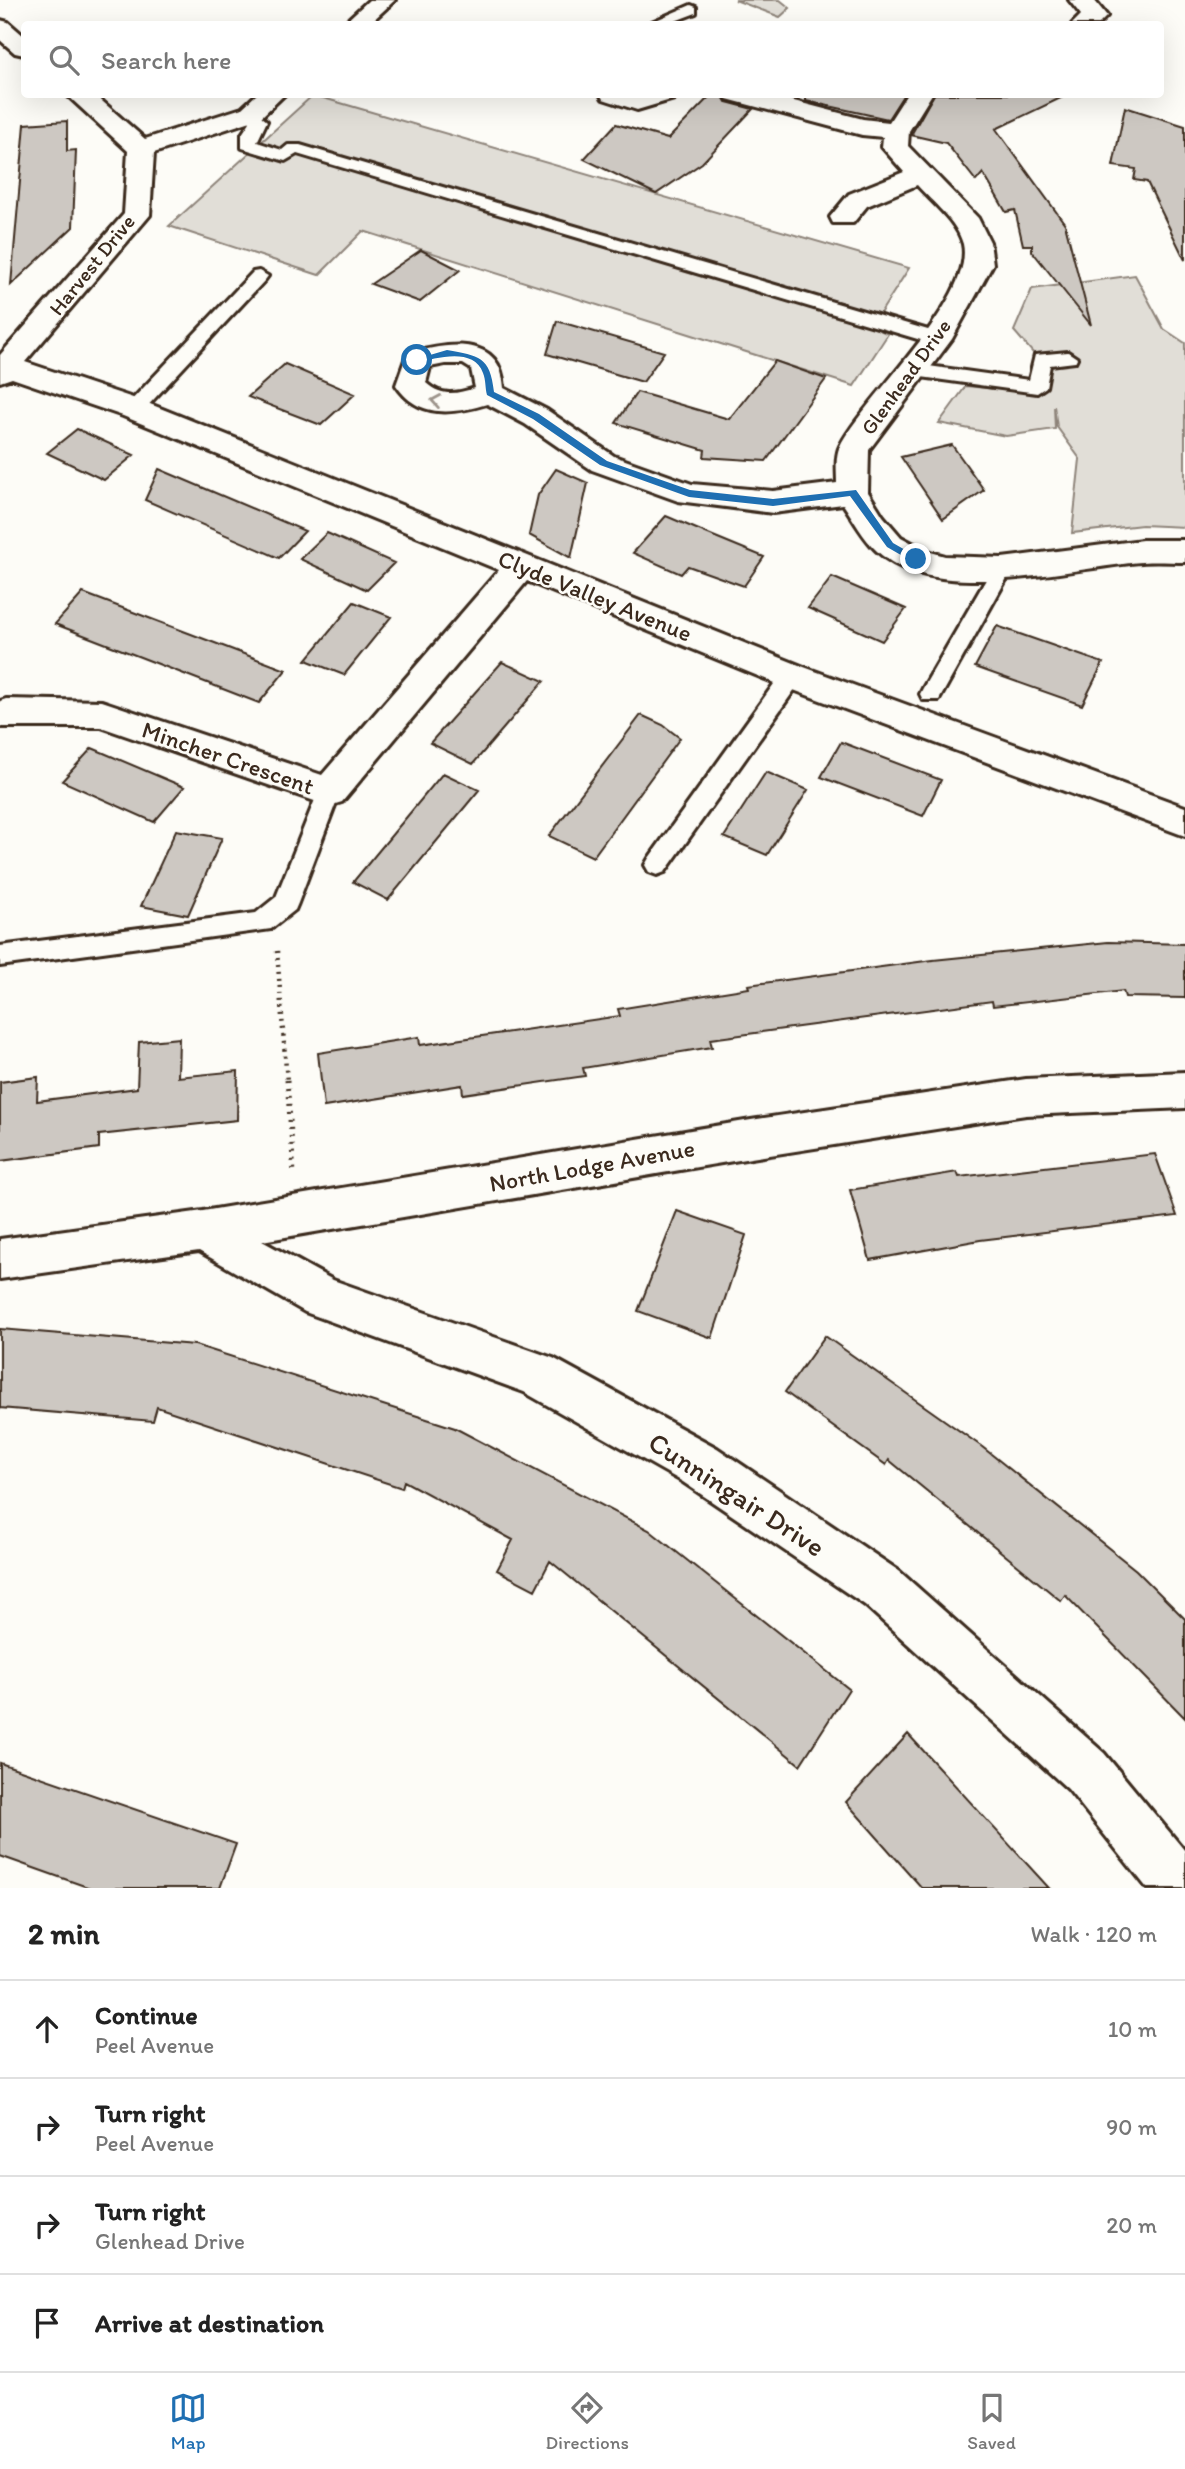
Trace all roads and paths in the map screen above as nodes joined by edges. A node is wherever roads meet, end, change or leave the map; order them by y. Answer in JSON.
{"nodes":[{"id":1,"x":383,"y":0,"type":"edge"},
{"id":2,"x":1081,"y":0,"type":"edge"},
{"id":3,"x":691,"y":10,"type":"dead end"},
{"id":4,"x":358,"y":21,"type":"edge"},
{"id":5,"x":664,"y":21,"type":"edge"},
{"id":6,"x":1088,"y":21,"type":"edge"},
{"id":7,"x":0,"y":27,"type":"edge"},
{"id":8,"x":21,"y":45,"type":"edge"},
{"id":9,"x":83,"y":98,"type":"edge"},
{"id":10,"x":268,"y":98,"type":"edge"},
{"id":11,"x":624,"y":98,"type":"edge"},
{"id":12,"x":650,"y":98,"type":"edge"},
{"id":13,"x":751,"y":98,"type":"edge"},
{"id":14,"x":917,"y":98,"type":"edge"},
{"id":15,"x":251,"y":113,"type":"junction"},
{"id":16,"x":896,"y":131,"type":"junction"},
{"id":17,"x":141,"y":149,"type":"junction"},
{"id":18,"x":921,"y":174,"type":"junction"},
{"id":19,"x":843,"y":217,"type":"dead end"},
{"id":20,"x":259,"y":276,"type":"dead end"},
{"id":21,"x":938,"y":339,"type":"junction"},
{"id":22,"x":1068,"y":358,"type":"dead end"},
{"id":23,"x":3,"y":370,"type":"edge"},
{"id":24,"x":914,"y":370,"type":"junction"},
{"id":25,"x":490,"y":393,"type":"dead end"},
{"id":26,"x":134,"y":409,"type":"junction"},
{"id":27,"x":852,"y":492,"type":"junction"},
{"id":28,"x":1185,"y":551,"type":"edge"},
{"id":29,"x":521,"y":566,"type":"junction"},
{"id":30,"x":1002,"y":569,"type":"junction"},
{"id":31,"x":792,"y":676,"type":"junction"},
{"id":32,"x":931,"y":695,"type":"dead end"},
{"id":33,"x":0,"y":714,"type":"edge"},
{"id":34,"x":329,"y":792,"type":"junction"},
{"id":35,"x":1185,"y":822,"type":"edge"},
{"id":36,"x":657,"y":865,"type":"dead end"},
{"id":37,"x":274,"y":912,"type":"junction"},
{"id":38,"x":0,"y":956,"type":"edge"},
{"id":39,"x":1185,"y":1090,"type":"edge"},
{"id":40,"x":300,"y":1215,"type":"junction"},
{"id":41,"x":203,"y":1231,"type":"junction"},
{"id":42,"x":0,"y":1259,"type":"edge"},
{"id":43,"x":1181,"y":1888,"type":"edge"}],
"edges":[{"from":1,"to":4,"type":"street"},
{"from":2,"to":6,"type":"street"},
{"from":3,"to":5,"type":"lane"},
{"from":7,"to":8,"type":"street"},
{"from":9,"to":17,"type":"street"},
{"from":10,"to":15,"type":"street"},
{"from":11,"to":12,"type":"street"},
{"from":13,"to":16,"type":"street"},
{"from":14,"to":16,"type":"street"},
{"from":15,"to":17,"type":"street"},
{"from":15,"to":21,"type":"lane"},
{"from":16,"to":18,"type":"street","name":"Glenhead Drive"},
{"from":17,"to":23,"type":"street","name":"Harvest Drive"},
{"from":18,"to":19,"type":"street"},
{"from":18,"to":21,"type":"street","name":"Glenhead Drive"},
{"from":20,"to":26,"type":"lane"},
{"from":21,"to":24,"type":"street","name":"Glenhead Drive"},
{"from":22,"to":24,"type":"lane"},
{"from":23,"to":26,"type":"street","name":"Clyde Valley Avenue"},
{"from":24,"to":27,"type":"street","name":"Glenhead Drive"},
{"from":25,"to":27,"type":"street"},
{"from":26,"to":29,"type":"street","name":"Clyde Valley Avenue"},
{"from":27,"to":30,"type":"street"},
{"from":28,"to":30,"type":"street"},
{"from":29,"to":31,"type":"street","name":"Clyde Valley Avenue"},
{"from":29,"to":34,"type":"street","name":"Mincher Crescent"},
{"from":30,"to":32,"type":"lane"},
{"from":31,"to":35,"type":"street","name":"Clyde Valley Avenue"},
{"from":31,"to":36,"type":"lane"},
{"from":33,"to":34,"type":"street","name":"Mincher Crescent"},
{"from":34,"to":37,"type":"lane"},
{"from":37,"to":38,"type":"lane"},
{"from":37,"to":40,"type":"path"},
{"from":39,"to":40,"type":"street","name":"North Lodge Avenue"},
{"from":40,"to":41,"type":"street","name":"North Lodge Avenue"},
{"from":41,"to":42,"type":"street","name":"North Lodge Avenue"},
{"from":41,"to":43,"type":"street","name":"Cunningair Drive"}]}
